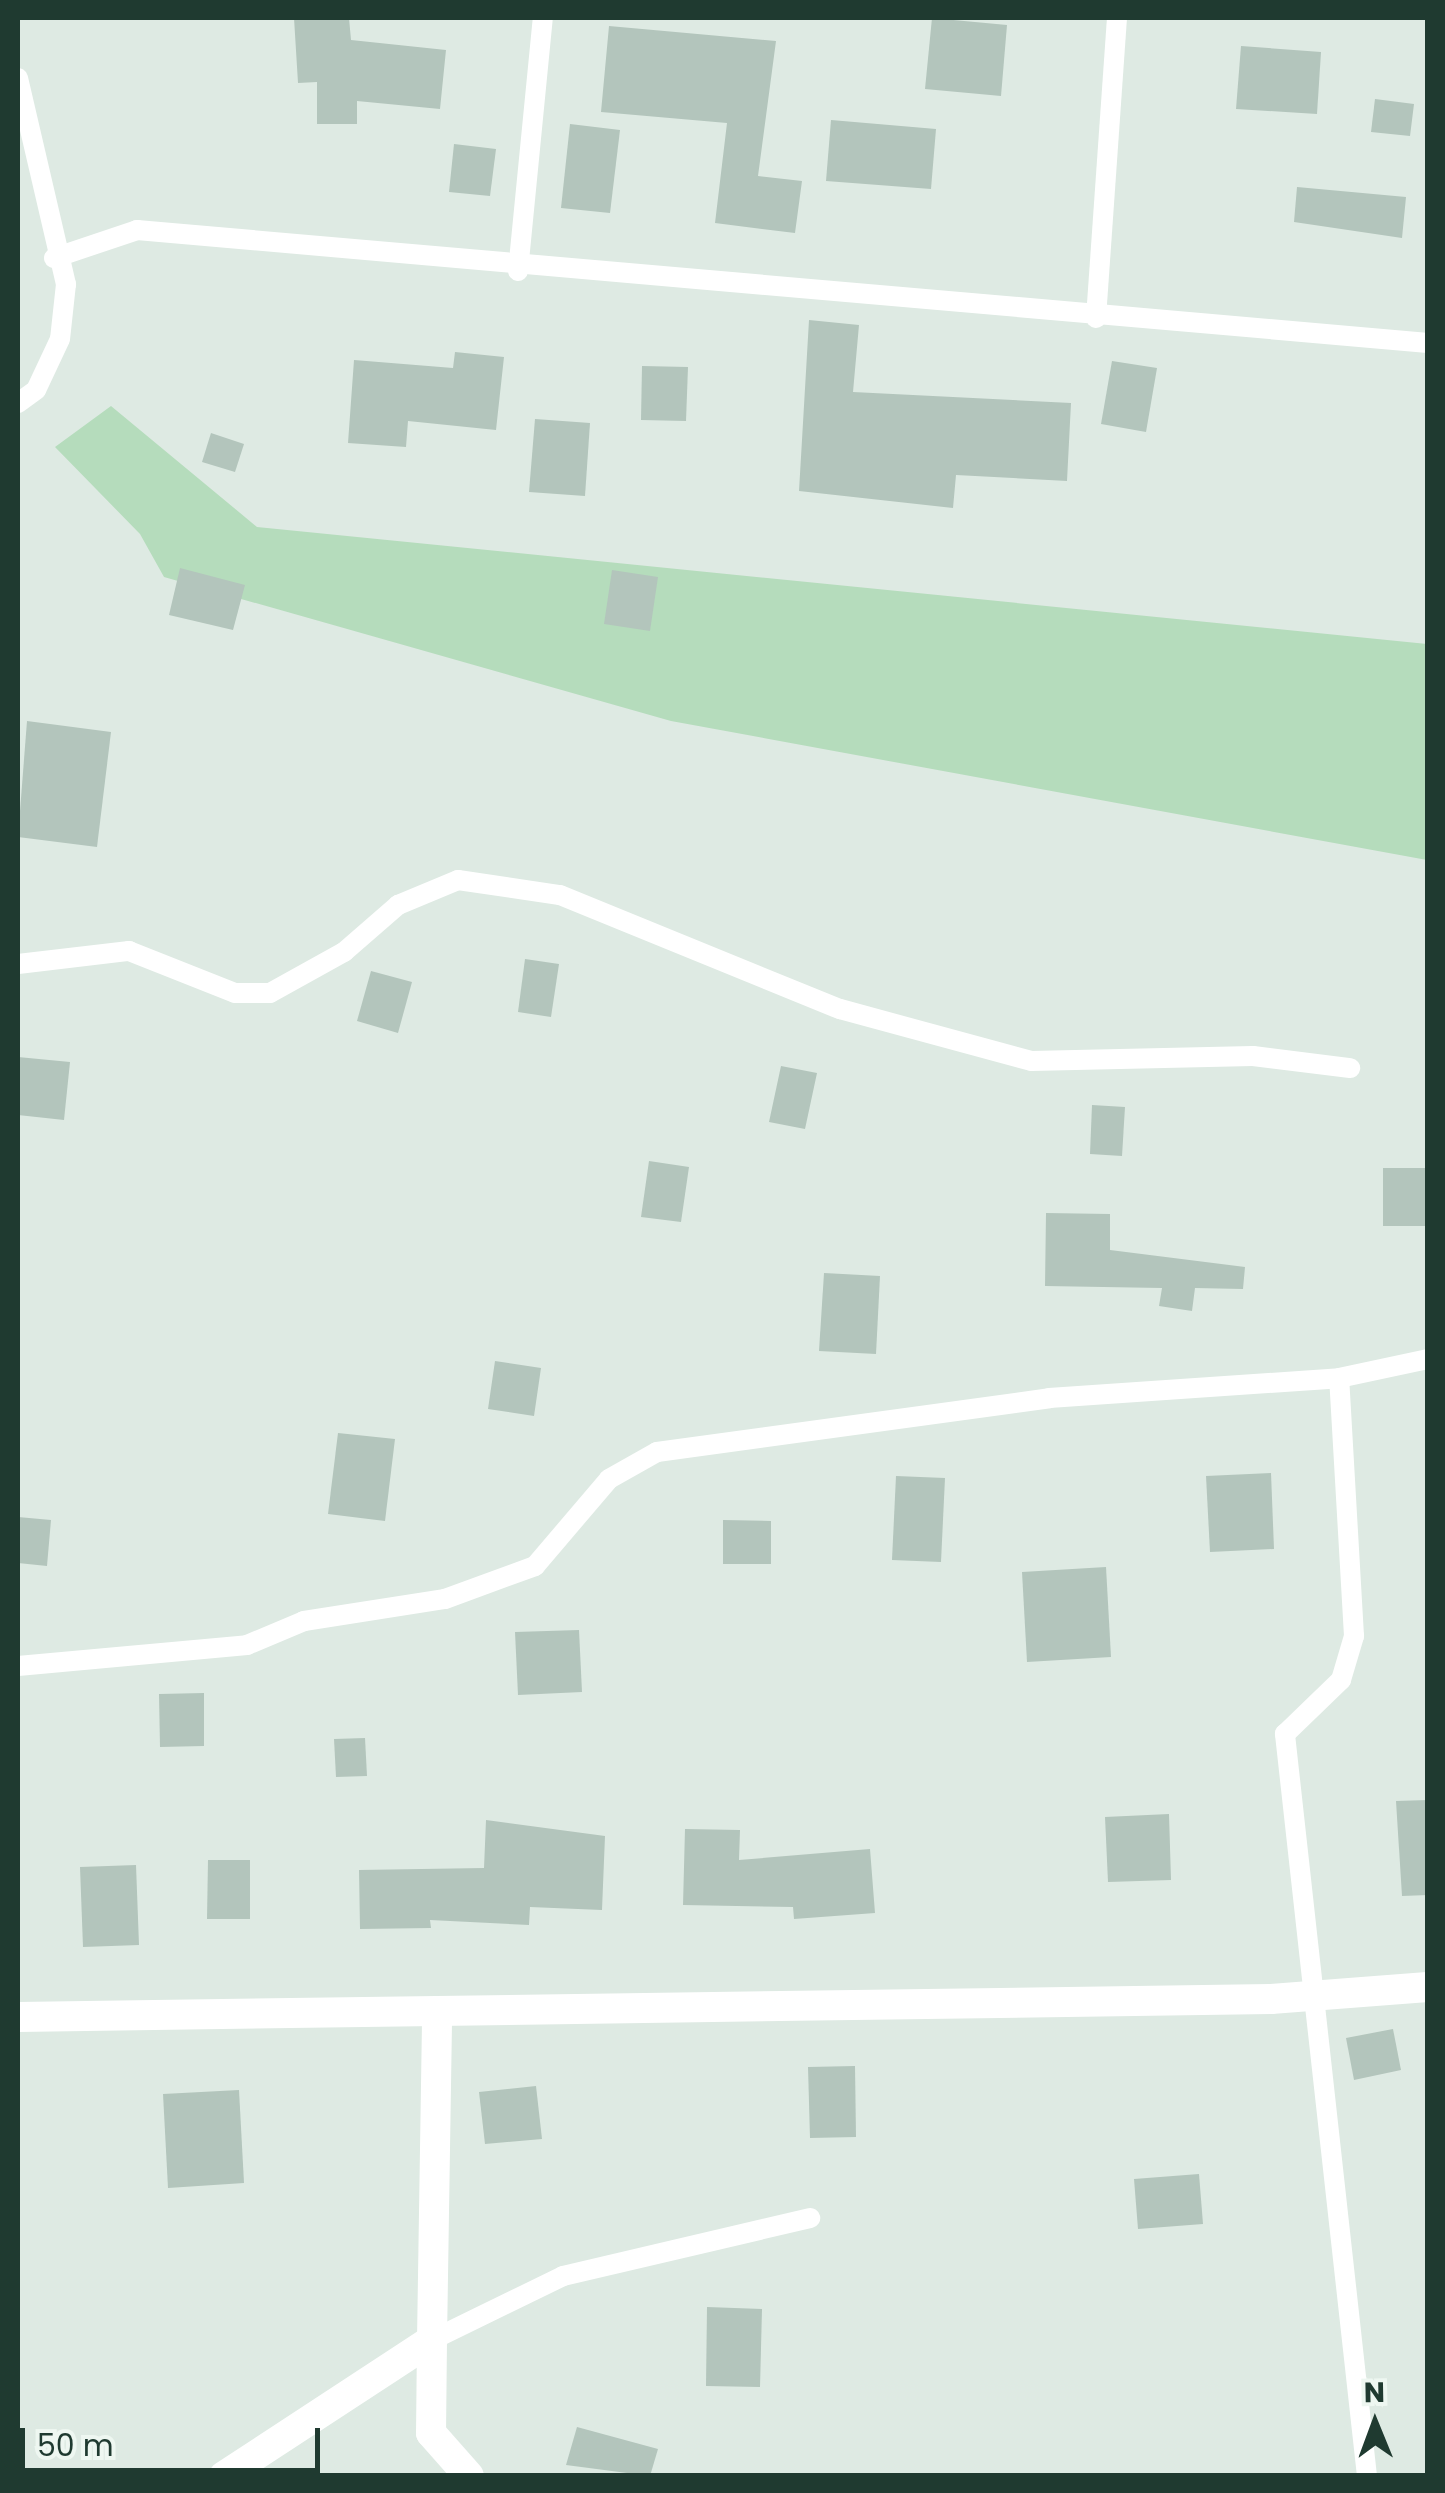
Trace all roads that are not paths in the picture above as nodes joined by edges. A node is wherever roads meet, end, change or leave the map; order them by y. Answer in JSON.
{"nodes":[{"id":1,"x":543,"y":18,"type":"edge"},
{"id":2,"x":1117,"y":18,"type":"edge"},
{"id":3,"x":18,"y":78,"type":"edge"},
{"id":4,"x":54,"y":258,"type":"junction"},
{"id":5,"x":518,"y":270,"type":"junction"},
{"id":6,"x":1096,"y":318,"type":"junction"},
{"id":7,"x":1428,"y":343,"type":"edge"},
{"id":8,"x":18,"y":404,"type":"edge"},
{"id":9,"x":18,"y":964,"type":"edge"},
{"id":10,"x":1350,"y":1068,"type":"dead end"},
{"id":11,"x":1428,"y":1360,"type":"edge"},
{"id":12,"x":1339,"y":1378,"type":"junction"},
{"id":13,"x":18,"y":1666,"type":"edge"},
{"id":14,"x":1428,"y":1988,"type":"edge"},
{"id":15,"x":1318,"y":1996,"type":"junction"},
{"id":16,"x":437,"y":2011,"type":"junction"},
{"id":17,"x":18,"y":2017,"type":"edge"},
{"id":18,"x":810,"y":2218,"type":"dead end"},
{"id":19,"x":432,"y":2340,"type":"junction"},
{"id":20,"x":224,"y":2476,"type":"edge"},
{"id":21,"x":470,"y":2476,"type":"edge"},
{"id":22,"x":1366,"y":2476,"type":"edge"}],
"edges":[{"from":1,"to":5,"type":"lane"},
{"from":2,"to":6,"type":"lane"},
{"from":3,"to":4,"type":"lane"},
{"from":4,"to":5,"type":"lane"},
{"from":4,"to":8,"type":"lane"},
{"from":5,"to":6,"type":"lane"},
{"from":6,"to":7,"type":"lane"},
{"from":9,"to":10,"type":"lane"},
{"from":11,"to":12,"type":"lane"},
{"from":12,"to":13,"type":"lane"},
{"from":12,"to":15,"type":"lane"},
{"from":14,"to":15,"type":"street"},
{"from":15,"to":16,"type":"street"},
{"from":15,"to":22,"type":"lane"},
{"from":16,"to":17,"type":"street"},
{"from":16,"to":19,"type":"street"},
{"from":18,"to":19,"type":"lane"},
{"from":19,"to":20,"type":"street"},
{"from":19,"to":21,"type":"street"}]}
